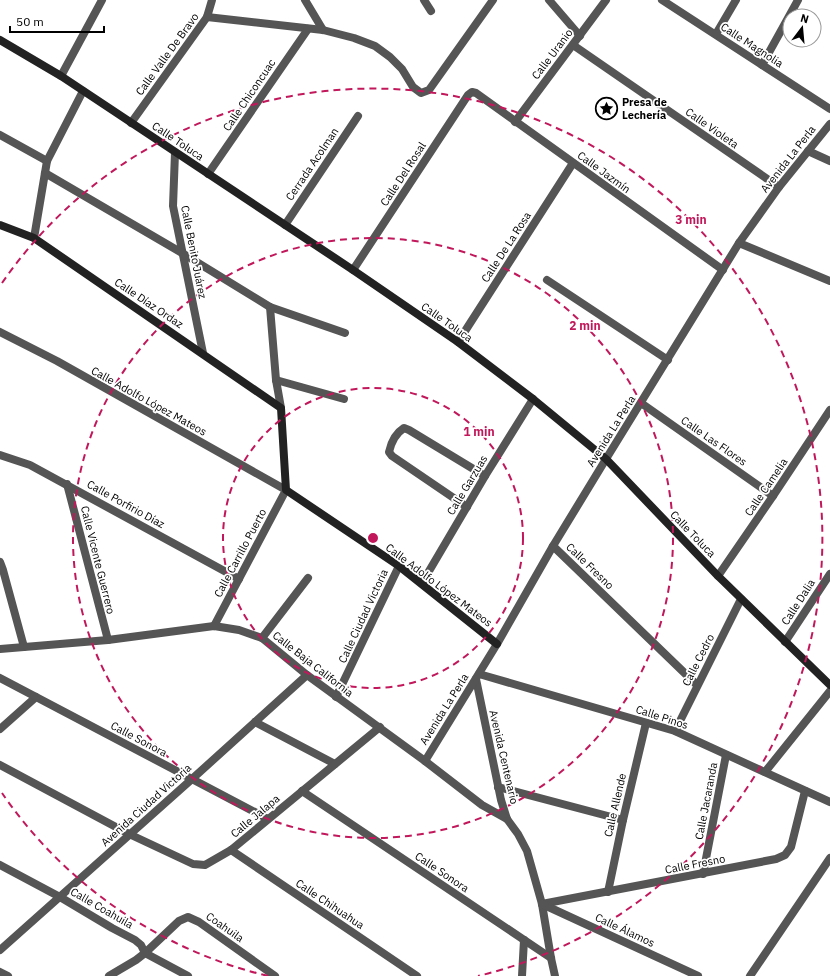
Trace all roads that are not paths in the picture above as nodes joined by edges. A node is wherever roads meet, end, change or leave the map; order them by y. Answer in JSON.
{"nodes":[{"id":1,"x":102,"y":0,"type":"edge"},
{"id":2,"x":212,"y":0,"type":"edge"},
{"id":3,"x":306,"y":0,"type":"edge"},
{"id":4,"x":424,"y":0,"type":"edge"},
{"id":5,"x":493,"y":0,"type":"edge"},
{"id":6,"x":549,"y":0,"type":"edge"},
{"id":7,"x":606,"y":0,"type":"edge"},
{"id":8,"x":662,"y":0,"type":"edge"},
{"id":9,"x":736,"y":0,"type":"edge"},
{"id":10,"x":798,"y":0,"type":"edge"},
{"id":11,"x":431,"y":11,"type":"dead end"},
{"id":12,"x":207,"y":17,"type":"junction"},
{"id":13,"x":308,"y":29,"type":"junction"},
{"id":14,"x":323,"y":30,"type":"junction"},
{"id":15,"x":716,"y":34,"type":"junction"},
{"id":16,"x":580,"y":36,"type":"junction"},
{"id":17,"x":0,"y":40,"type":"edge"},
{"id":18,"x":573,"y":45,"type":"junction"},
{"id":19,"x":762,"y":65,"type":"junction"},
{"id":20,"x":61,"y":76,"type":"junction"},
{"id":21,"x":83,"y":91,"type":"junction"},
{"id":22,"x":472,"y":92,"type":"joint"},
{"id":23,"x":830,"y":109,"type":"edge"},
{"id":24,"x":358,"y":116,"type":"dead end"},
{"id":25,"x":515,"y":122,"type":"junction"},
{"id":26,"x":131,"y":123,"type":"junction"},
{"id":27,"x":830,"y":124,"type":"edge"},
{"id":28,"x":0,"y":135,"type":"edge"},
{"id":29,"x":808,"y":151,"type":"junction"},
{"id":30,"x":175,"y":153,"type":"junction"},
{"id":31,"x":47,"y":161,"type":"junction"},
{"id":32,"x":830,"y":161,"type":"edge"},
{"id":33,"x":573,"y":163,"type":"junction"},
{"id":34,"x":45,"y":173,"type":"junction"},
{"id":35,"x":208,"y":174,"type":"junction"},
{"id":36,"x":779,"y":188,"type":"junction"},
{"id":37,"x":0,"y":225,"type":"edge"},
{"id":38,"x":285,"y":225,"type":"junction"},
{"id":39,"x":34,"y":238,"type":"junction"},
{"id":40,"x":739,"y":243,"type":"junction"},
{"id":41,"x":182,"y":253,"type":"junction"},
{"id":42,"x":353,"y":270,"type":"junction"},
{"id":43,"x":723,"y":270,"type":"junction"},
{"id":44,"x":547,"y":280,"type":"dead end"},
{"id":45,"x":830,"y":281,"type":"edge"},
{"id":46,"x":270,"y":307,"type":"junction"},
{"id":47,"x":0,"y":332,"type":"edge"},
{"id":48,"x":345,"y":333,"type":"dead end"},
{"id":49,"x":458,"y":342,"type":"junction"},
{"id":50,"x":203,"y":353,"type":"junction"},
{"id":51,"x":668,"y":360,"type":"junction"},
{"id":52,"x":276,"y":380,"type":"junction"},
{"id":53,"x":344,"y":399,"type":"dead end"},
{"id":54,"x":533,"y":399,"type":"junction"},
{"id":55,"x":641,"y":403,"type":"junction"},
{"id":56,"x":281,"y":408,"type":"junction"},
{"id":57,"x":830,"y":410,"type":"edge"},
{"id":58,"x":0,"y":455,"type":"edge"},
{"id":59,"x":606,"y":459,"type":"junction"},
{"id":60,"x":485,"y":476,"type":"junction"},
{"id":61,"x":67,"y":484,"type":"junction"},
{"id":62,"x":286,"y":490,"type":"junction"},
{"id":63,"x":773,"y":496,"type":"junction"},
{"id":64,"x":467,"y":507,"type":"junction"},
{"id":65,"x":553,"y":546,"type":"junction"},
{"id":66,"x":0,"y":562,"type":"edge"},
{"id":67,"x":399,"y":566,"type":"junction"},
{"id":68,"x":830,"y":574,"type":"edge"},
{"id":69,"x":718,"y":576,"type":"junction"},
{"id":70,"x":308,"y":578,"type":"dead end"},
{"id":71,"x":239,"y":579,"type":"junction"},
{"id":72,"x":422,"y":583,"type":"junction"},
{"id":73,"x":741,"y":599,"type":"junction"},
{"id":74,"x":214,"y":626,"type":"junction"},
{"id":75,"x":262,"y":638,"type":"junction"},
{"id":76,"x":108,"y":640,"type":"junction"},
{"id":77,"x":785,"y":642,"type":"junction"},
{"id":78,"x":497,"y":644,"type":"junction"},
{"id":79,"x":24,"y":647,"type":"junction"},
{"id":80,"x":0,"y":649,"type":"edge"},
{"id":81,"x":307,"y":675,"type":"junction"},
{"id":82,"x":477,"y":677,"type":"junction"},
{"id":83,"x":0,"y":678,"type":"edge"},
{"id":84,"x":697,"y":685,"type":"junction"},
{"id":85,"x":830,"y":685,"type":"edge"},
{"id":86,"x":830,"y":691,"type":"edge"},
{"id":87,"x":36,"y":697,"type":"junction"},
{"id":88,"x":336,"y":697,"type":"junction"},
{"id":89,"x":255,"y":722,"type":"junction"},
{"id":90,"x":646,"y":723,"type":"junction"},
{"id":91,"x":380,"y":727,"type":"junction"},
{"id":92,"x":0,"y":729,"type":"edge"},
{"id":93,"x":675,"y":731,"type":"junction"},
{"id":94,"x":726,"y":755,"type":"junction"},
{"id":95,"x":426,"y":761,"type":"junction"},
{"id":96,"x":335,"y":764,"type":"junction"},
{"id":97,"x":0,"y":765,"type":"edge"},
{"id":98,"x":765,"y":772,"type":"junction"},
{"id":99,"x":192,"y":779,"type":"junction"},
{"id":100,"x":498,"y":787,"type":"junction"},
{"id":101,"x":302,"y":791,"type":"junction"},
{"id":102,"x":805,"y":791,"type":"junction"},
{"id":103,"x":830,"y":802,"type":"edge"},
{"id":104,"x":268,"y":819,"type":"junction"},
{"id":105,"x":507,"y":819,"type":"junction"},
{"id":106,"x":623,"y":820,"type":"junction"},
{"id":107,"x":129,"y":834,"type":"junction"},
{"id":108,"x":231,"y":850,"type":"junction"},
{"id":109,"x":830,"y":858,"type":"edge"},
{"id":110,"x":0,"y":865,"type":"edge"},
{"id":111,"x":703,"y":874,"type":"junction"},
{"id":112,"x":608,"y":892,"type":"junction"},
{"id":113,"x":60,"y":897,"type":"junction"},
{"id":114,"x":542,"y":904,"type":"junction"},
{"id":115,"x":524,"y":940,"type":"junction"},
{"id":116,"x":0,"y":950,"type":"edge"},
{"id":117,"x":145,"y":953,"type":"junction"},
{"id":118,"x":551,"y":958,"type":"junction"},
{"id":119,"x":0,"y":972,"type":"edge"},
{"id":120,"x":8,"y":976,"type":"edge"},
{"id":121,"x":109,"y":976,"type":"edge"},
{"id":122,"x":188,"y":976,"type":"edge"},
{"id":123,"x":275,"y":976,"type":"edge"},
{"id":124,"x":417,"y":976,"type":"edge"},
{"id":125,"x":522,"y":976,"type":"edge"},
{"id":126,"x":555,"y":976,"type":"edge"},
{"id":127,"x":698,"y":976,"type":"edge"},
{"id":128,"x":750,"y":976,"type":"edge"}],
"edges":[{"from":1,"to":20,"type":"street"},
{"from":2,"to":12,"type":"street"},
{"from":3,"to":14,"type":"street"},
{"from":4,"to":11,"type":"street"},
{"from":5,"to":14,"type":"street","name":"Calle Valle De Bravo"},
{"from":6,"to":16,"type":"street"},
{"from":7,"to":16,"type":"street","name":"Calle Uranio"},
{"from":8,"to":15,"type":"street","name":"Calle Magnolia"},
{"from":9,"to":15,"type":"street"},
{"from":10,"to":19,"type":"street"},
{"from":12,"to":13,"type":"street","name":"Calle Valle De Bravo"},
{"from":12,"to":26,"type":"street","name":"Calle Valle De Bravo"},
{"from":13,"to":14,"type":"street","name":"Calle Valle De Bravo"},
{"from":13,"to":35,"type":"street","name":"Calle Chiconcuac"},
{"from":15,"to":19,"type":"street","name":"Calle Magnolia"},
{"from":16,"to":18,"type":"street","name":"Calle Uranio"},
{"from":17,"to":20,"type":"main road","name":"Calle Toluca"},
{"from":18,"to":25,"type":"street","name":"Calle Uranio"},
{"from":18,"to":36,"type":"street","name":"Calle Violeta"},
{"from":19,"to":23,"type":"street","name":"Calle Magnolia"},
{"from":20,"to":21,"type":"main road","name":"Calle Toluca"},
{"from":21,"to":26,"type":"main road","name":"Calle Toluca"},
{"from":21,"to":31,"type":"street"},
{"from":22,"to":25,"type":"street","name":"Calle Jazmín"},
{"from":22,"to":42,"type":"street","name":"Calle Del Rosal"},
{"from":24,"to":38,"type":"street","name":"Cerrada Acolman"},
{"from":25,"to":33,"type":"street","name":"Calle Jazmín"},
{"from":26,"to":30,"type":"main road","name":"Calle Toluca"},
{"from":27,"to":29,"type":"street","name":"Avenida La Perla"},
{"from":28,"to":31,"type":"street"},
{"from":29,"to":32,"type":"street"},
{"from":29,"to":36,"type":"street","name":"Avenida La Perla"},
{"from":30,"to":35,"type":"main road","name":"Calle Toluca"},
{"from":30,"to":41,"type":"street","name":"Calle Benito Juárez"},
{"from":31,"to":34,"type":"street"},
{"from":33,"to":43,"type":"street","name":"Calle Jazmín"},
{"from":33,"to":49,"type":"street","name":"Calle De La Rosa"},
{"from":34,"to":39,"type":"street"},
{"from":34,"to":41,"type":"street"},
{"from":35,"to":38,"type":"main road","name":"Calle Toluca"},
{"from":36,"to":40,"type":"street","name":"Avenida La Perla"},
{"from":37,"to":39,"type":"main road","name":"Calle Díaz Ordaz"},
{"from":38,"to":42,"type":"main road","name":"Calle Toluca"},
{"from":39,"to":50,"type":"main road","name":"Calle Díaz Ordaz"},
{"from":40,"to":43,"type":"street","name":"Avenida La Perla"},
{"from":40,"to":45,"type":"street"},
{"from":41,"to":46,"type":"street"},
{"from":41,"to":50,"type":"street","name":"Calle Benito Juárez"},
{"from":42,"to":49,"type":"main road","name":"Calle Toluca"},
{"from":43,"to":51,"type":"street","name":"Avenida La Perla"},
{"from":44,"to":51,"type":"street"},
{"from":46,"to":48,"type":"street"},
{"from":46,"to":52,"type":"street"},
{"from":47,"to":62,"type":"street","name":"Calle Adolfo López Mateos"},
{"from":49,"to":54,"type":"main road","name":"Calle Toluca"},
{"from":50,"to":56,"type":"main road","name":"Calle Díaz Ordaz"},
{"from":51,"to":55,"type":"street","name":"Avenida La Perla"},
{"from":52,"to":53,"type":"street"},
{"from":52,"to":56,"type":"street"},
{"from":54,"to":59,"type":"main road","name":"Calle Toluca"},
{"from":54,"to":60,"type":"street","name":"Calle Garzuas"},
{"from":55,"to":59,"type":"street","name":"Avenida La Perla"},
{"from":55,"to":63,"type":"street","name":"Calle Las Flores"},
{"from":56,"to":62,"type":"main road"},
{"from":57,"to":63,"type":"street","name":"Calle Camelia"},
{"from":58,"to":61,"type":"street","name":"Calle Porfirio Díaz"},
{"from":59,"to":65,"type":"street","name":"Avenida La Perla"},
{"from":59,"to":69,"type":"main road","name":"Calle Toluca"},
{"from":60,"to":64,"type":"street","name":"Calle Garzuas"},
{"from":60,"to":64,"type":"street"},
{"from":61,"to":71,"type":"street","name":"Calle Porfirio Díaz"},
{"from":61,"to":76,"type":"street","name":"Calle Vicente Guerrero"},
{"from":62,"to":67,"type":"main road","name":"Calle Adolfo López Mateos"},
{"from":62,"to":71,"type":"street","name":"Calle Carrillo Puerto"},
{"from":63,"to":69,"type":"street","name":"Calle Camelia"},
{"from":64,"to":72,"type":"street","name":"Calle Garzuas"},
{"from":65,"to":78,"type":"street","name":"Avenida La Perla"},
{"from":65,"to":84,"type":"street","name":"Calle Fresno"},
{"from":66,"to":79,"type":"street"},
{"from":67,"to":72,"type":"main road","name":"Calle Adolfo López Mateos"},
{"from":67,"to":88,"type":"street","name":"Calle Ciudad Victoria"},
{"from":68,"to":77,"type":"street","name":"Calle Dalia"},
{"from":69,"to":73,"type":"main road","name":"Calle Toluca"},
{"from":70,"to":75,"type":"street"},
{"from":71,"to":74,"type":"street","name":"Calle Carrillo Puerto"},
{"from":72,"to":78,"type":"main road","name":"Calle Adolfo López Mateos"},
{"from":73,"to":77,"type":"main road","name":"Calle Toluca"},
{"from":73,"to":84,"type":"street","name":"Calle Cedro"},
{"from":74,"to":75,"type":"street","name":"Calle Baja California"},
{"from":74,"to":76,"type":"street","name":"Calle Baja California"},
{"from":75,"to":81,"type":"street","name":"Calle Baja California"},
{"from":76,"to":79,"type":"street","name":"Calle Baja California"},
{"from":77,"to":85,"type":"main road","name":"Calle Toluca"},
{"from":78,"to":82,"type":"street","name":"Avenida La Perla"},
{"from":79,"to":80,"type":"street","name":"Calle Baja California"},
{"from":81,"to":88,"type":"street","name":"Calle Baja California"},
{"from":81,"to":89,"type":"street","name":"Avenida Ciudad Victoria"},
{"from":82,"to":90,"type":"street","name":"Calle Pinos"},
{"from":82,"to":95,"type":"street","name":"Avenida La Perla"},
{"from":82,"to":100,"type":"street","name":"Avenida Centenario"},
{"from":83,"to":87,"type":"street","name":"Calle Sonora"},
{"from":84,"to":93,"type":"street","name":"Calle Cedro"},
{"from":86,"to":98,"type":"street"},
{"from":87,"to":92,"type":"street"},
{"from":87,"to":99,"type":"street","name":"Calle Sonora"},
{"from":88,"to":91,"type":"street","name":"Calle Baja California"},
{"from":89,"to":96,"type":"street"},
{"from":89,"to":99,"type":"street","name":"Avenida Ciudad Victoria"},
{"from":90,"to":93,"type":"street","name":"Calle Pinos"},
{"from":90,"to":106,"type":"street","name":"Calle Allende"},
{"from":91,"to":95,"type":"street","name":"Calle Baja California"},
{"from":91,"to":96,"type":"street","name":"Calle Jalapa"},
{"from":93,"to":94,"type":"street","name":"Calle Pinos"},
{"from":94,"to":98,"type":"street","name":"Calle Pinos"},
{"from":94,"to":111,"type":"street","name":"Calle Jacaranda"},
{"from":95,"to":105,"type":"street","name":"Calle Baja California"},
{"from":96,"to":101,"type":"street","name":"Calle Jalapa"},
{"from":97,"to":107,"type":"street"},
{"from":98,"to":102,"type":"street","name":"Calle Pinos"},
{"from":99,"to":104,"type":"street","name":"Calle Sonora"},
{"from":99,"to":107,"type":"street","name":"Avenida Ciudad Victoria"},
{"from":100,"to":105,"type":"street","name":"Avenida Centenario"},
{"from":100,"to":106,"type":"street"},
{"from":101,"to":104,"type":"street","name":"Calle Jalapa"},
{"from":101,"to":115,"type":"street","name":"Calle Sonora"},
{"from":102,"to":103,"type":"street","name":"Calle Pinos"},
{"from":102,"to":111,"type":"street","name":"Calle Fresno"},
{"from":104,"to":108,"type":"street","name":"Calle Jalapa"},
{"from":105,"to":114,"type":"street","name":"Avenida Centenario"},
{"from":106,"to":112,"type":"street","name":"Calle Allende"},
{"from":107,"to":108,"type":"street","name":"Calle Jalapa"},
{"from":107,"to":113,"type":"street","name":"Avenida Ciudad Victoria"},
{"from":108,"to":124,"type":"street","name":"Calle Chihuahua"},
{"from":109,"to":128,"type":"street"},
{"from":110,"to":113,"type":"street","name":"Calle Coahuila"},
{"from":111,"to":112,"type":"street","name":"Calle Fresno"},
{"from":112,"to":114,"type":"street","name":"Calle Fresno"},
{"from":113,"to":116,"type":"street","name":"Avenida Ciudad Victoria"},
{"from":113,"to":117,"type":"street","name":"Calle Coahuila"},
{"from":114,"to":118,"type":"street","name":"Avenida Centenario"},
{"from":114,"to":127,"type":"street","name":"Calle Álamos"},
{"from":115,"to":118,"type":"street","name":"Calle Sonora"},
{"from":115,"to":125,"type":"street"},
{"from":117,"to":121,"type":"street"},
{"from":117,"to":122,"type":"street","name":"Calle Coahuila"},
{"from":117,"to":123,"type":"street","name":"Coahuila"},
{"from":118,"to":126,"type":"street","name":"Avenida Centenario"},
{"from":119,"to":120,"type":"street"}]}
